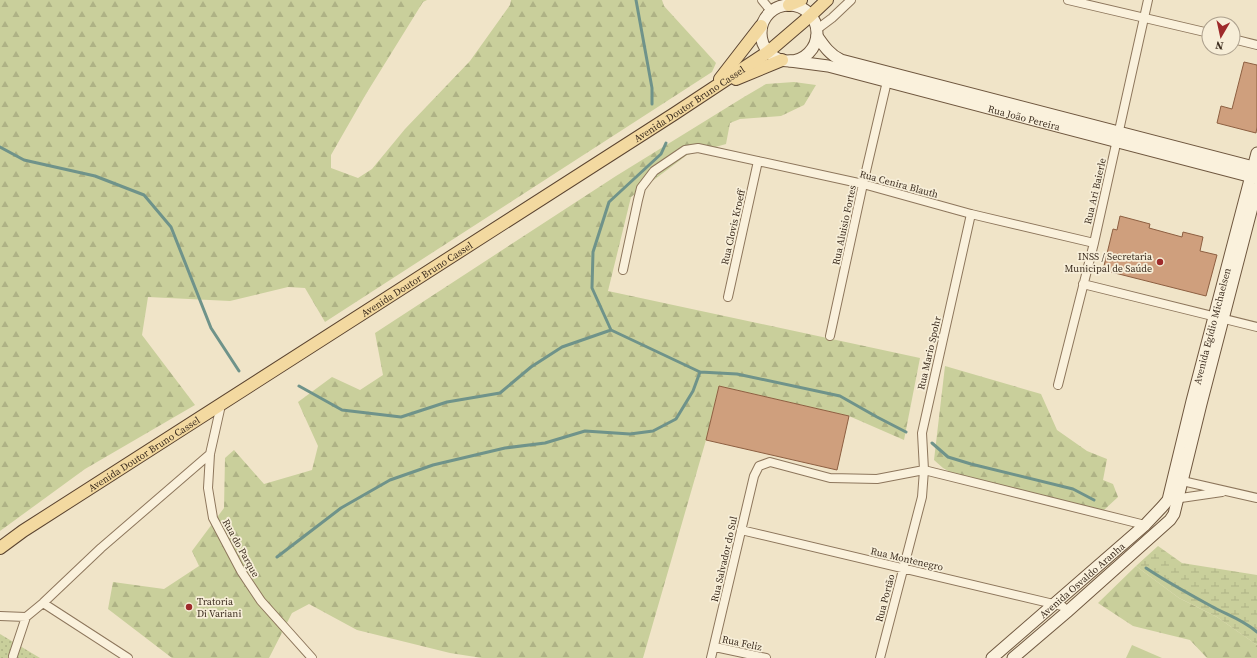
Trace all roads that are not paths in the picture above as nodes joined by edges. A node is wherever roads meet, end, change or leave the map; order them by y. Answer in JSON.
{"nodes":[{"id":1,"x":762,"y":0,"type":"edge"},
{"id":2,"x":801,"y":0,"type":"edge"},
{"id":3,"x":827,"y":0,"type":"edge"},
{"id":4,"x":851,"y":0,"type":"edge"},
{"id":5,"x":1068,"y":0,"type":"edge"},
{"id":6,"x":1148,"y":0,"type":"edge"},
{"id":7,"x":788,"y":5,"type":"junction"},
{"id":8,"x":771,"y":11,"type":"junction"},
{"id":9,"x":810,"y":16,"type":"junction"},
{"id":10,"x":1144,"y":18,"type":"junction"},
{"id":11,"x":761,"y":26,"type":"junction"},
{"id":12,"x":1201,"y":31,"type":"edge"},
{"id":13,"x":817,"y":33,"type":"junction"},
{"id":14,"x":1241,"y":41,"type":"edge"},
{"id":15,"x":1257,"y":45,"type":"edge"},
{"id":16,"x":768,"y":52,"type":"junction"},
{"id":17,"x":786,"y":61,"type":"junction"},
{"id":18,"x":888,"y":77,"type":"junction"},
{"id":19,"x":713,"y":88,"type":"junction"},
{"id":20,"x":1118,"y":137,"type":"junction"},
{"id":21,"x":1257,"y":153,"type":"edge"},
{"id":22,"x":758,"y":161,"type":"junction"},
{"id":23,"x":1255,"y":172,"type":"edge"},
{"id":24,"x":863,"y":184,"type":"junction"},
{"id":25,"x":1257,"y":188,"type":"edge"},
{"id":26,"x":971,"y":214,"type":"junction"},
{"id":27,"x":1094,"y":243,"type":"junction"},
{"id":28,"x":623,"y":270,"type":"dead end"},
{"id":29,"x":1083,"y":284,"type":"junction"},
{"id":30,"x":728,"y":297,"type":"dead end"},
{"id":31,"x":1219,"y":318,"type":"junction"},
{"id":32,"x":1257,"y":327,"type":"edge"},
{"id":33,"x":830,"y":336,"type":"dead end"},
{"id":34,"x":1058,"y":385,"type":"dead end"},
{"id":35,"x":221,"y":405,"type":"junction"},
{"id":36,"x":210,"y":454,"type":"junction"},
{"id":37,"x":924,"y":470,"type":"junction"},
{"id":38,"x":1177,"y":480,"type":"junction"},
{"id":39,"x":1226,"y":492,"type":"junction"},
{"id":40,"x":922,"y":497,"type":"joint"},
{"id":41,"x":1257,"y":498,"type":"edge"},
{"id":42,"x":1173,"y":500,"type":"junction"},
{"id":43,"x":1145,"y":525,"type":"junction"},
{"id":44,"x":741,"y":530,"type":"junction"},
{"id":45,"x":0,"y":548,"type":"edge"},
{"id":46,"x":904,"y":569,"type":"junction"},
{"id":47,"x":43,"y":603,"type":"junction"},
{"id":48,"x":1054,"y":604,"type":"junction"},
{"id":49,"x":1068,"y":611,"type":"junction"},
{"id":50,"x":0,"y":616,"type":"edge"},
{"id":51,"x":26,"y":617,"type":"junction"},
{"id":52,"x":715,"y":647,"type":"junction"},
{"id":53,"x":13,"y":656,"type":"dead end"},
{"id":54,"x":128,"y":658,"type":"edge"},
{"id":55,"x":312,"y":658,"type":"edge"},
{"id":56,"x":711,"y":658,"type":"edge"},
{"id":57,"x":766,"y":658,"type":"edge"},
{"id":58,"x":880,"y":658,"type":"edge"},
{"id":59,"x":992,"y":658,"type":"edge"},
{"id":60,"x":1013,"y":658,"type":"edge"}],
"edges":[{"from":1,"to":8,"type":"street"},
{"from":2,"to":7,"type":"main road"},
{"from":3,"to":9,"type":"main road","name":"Avenida Doutor Bruno Cassel"},
{"from":4,"to":13,"type":"street"},
{"from":5,"to":10,"type":"street"},
{"from":6,"to":10,"type":"street","name":"Rua Ari Baierle"},
{"from":7,"to":8,"type":"main road"},
{"from":7,"to":9,"type":"main road"},
{"from":8,"to":11,"type":"main road"},
{"from":9,"to":13,"type":"main road","name":"Rua João Pereira"},
{"from":9,"to":16,"type":"main road","name":"Avenida Doutor Bruno Cassel"},
{"from":10,"to":12,"type":"street"},
{"from":10,"to":20,"type":"street","name":"Rua Ari Baierle"},
{"from":11,"to":16,"type":"main road"},
{"from":11,"to":19,"type":"main road"},
{"from":13,"to":17,"type":"main road"},
{"from":13,"to":18,"type":"main road","name":"Rua João Pereira"},
{"from":14,"to":15,"type":"street"},
{"from":16,"to":17,"type":"main road"},
{"from":16,"to":19,"type":"main road","name":"Avenida Doutor Bruno Cassel"},
{"from":17,"to":18,"type":"main road","name":"Rua João Pereira"},
{"from":17,"to":19,"type":"main road"},
{"from":18,"to":20,"type":"main road","name":"Rua João Pereira"},
{"from":18,"to":24,"type":"street","name":"Rua Aluisio Fortes"},
{"from":19,"to":35,"type":"main road","name":"Avenida Doutor Bruno Cassel"},
{"from":20,"to":23,"type":"main road","name":"Rua João Pereira"},
{"from":20,"to":27,"type":"street","name":"Rua Ari Baierle"},
{"from":21,"to":23,"type":"main road","name":"Avenida Egídio Michaelsen"},
{"from":22,"to":24,"type":"street","name":"Rua Cenira Blauth"},
{"from":22,"to":28,"type":"street","name":"Rua Cenira Blauth"},
{"from":22,"to":30,"type":"street","name":"Rua Clovis Kroeff"},
{"from":23,"to":31,"type":"main road","name":"Avenida Egídio Michaelsen"},
{"from":24,"to":26,"type":"street","name":"Rua Cenira Blauth"},
{"from":24,"to":33,"type":"street","name":"Rua Aluisio Fortes"},
{"from":25,"to":31,"type":"main road","name":"Avenida Egídio Michaelsen"},
{"from":26,"to":27,"type":"street","name":"Rua Cenira Blauth"},
{"from":26,"to":37,"type":"street","name":"Rua Mario Spohr"},
{"from":27,"to":29,"type":"street","name":"Rua Ari Baierle"},
{"from":29,"to":31,"type":"street"},
{"from":29,"to":34,"type":"street","name":"Rua Ari Baierle"},
{"from":31,"to":32,"type":"street"},
{"from":31,"to":38,"type":"main road","name":"Avenida Egídio Michaelsen"},
{"from":35,"to":36,"type":"street","name":"Rua do Parque"},
{"from":35,"to":45,"type":"main road","name":"Avenida Doutor Bruno Cassel"},
{"from":36,"to":47,"type":"street"},
{"from":36,"to":55,"type":"street","name":"Rua do Parque"},
{"from":37,"to":40,"type":"street","name":"Rua Mario Spohr"},
{"from":37,"to":43,"type":"street"},
{"from":37,"to":44,"type":"street","name":"Rua Salvador do Sul"},
{"from":38,"to":39,"type":"street"},
{"from":38,"to":42,"type":"main road","name":"Avenida Egídio Michaelsen"},
{"from":39,"to":41,"type":"street"},
{"from":39,"to":42,"type":"street"},
{"from":40,"to":46,"type":"street","name":"Rua Portão"},
{"from":42,"to":43,"type":"main road","name":"Avenida Osvaldo Aranha"},
{"from":42,"to":49,"type":"main road","name":"Avenida Osvaldo Aranha"},
{"from":43,"to":48,"type":"main road","name":"Avenida Osvaldo Aranha"},
{"from":44,"to":46,"type":"street","name":"Rua Montenegro"},
{"from":44,"to":52,"type":"street","name":"Rua Salvador do Sul"},
{"from":46,"to":48,"type":"street","name":"Rua Montenegro"},
{"from":46,"to":58,"type":"street","name":"Rua Portão"},
{"from":47,"to":51,"type":"street"},
{"from":47,"to":54,"type":"street"},
{"from":48,"to":49,"type":"street","name":"Rua Montenegro"},
{"from":48,"to":59,"type":"main road","name":"Avenida Osvaldo Aranha"},
{"from":49,"to":60,"type":"main road","name":"Avenida Osvaldo Aranha"},
{"from":50,"to":51,"type":"street"},
{"from":51,"to":53,"type":"street"},
{"from":52,"to":56,"type":"street","name":"Rua Salvador do Sul"},
{"from":52,"to":57,"type":"street","name":"Rua Feliz"}]}
